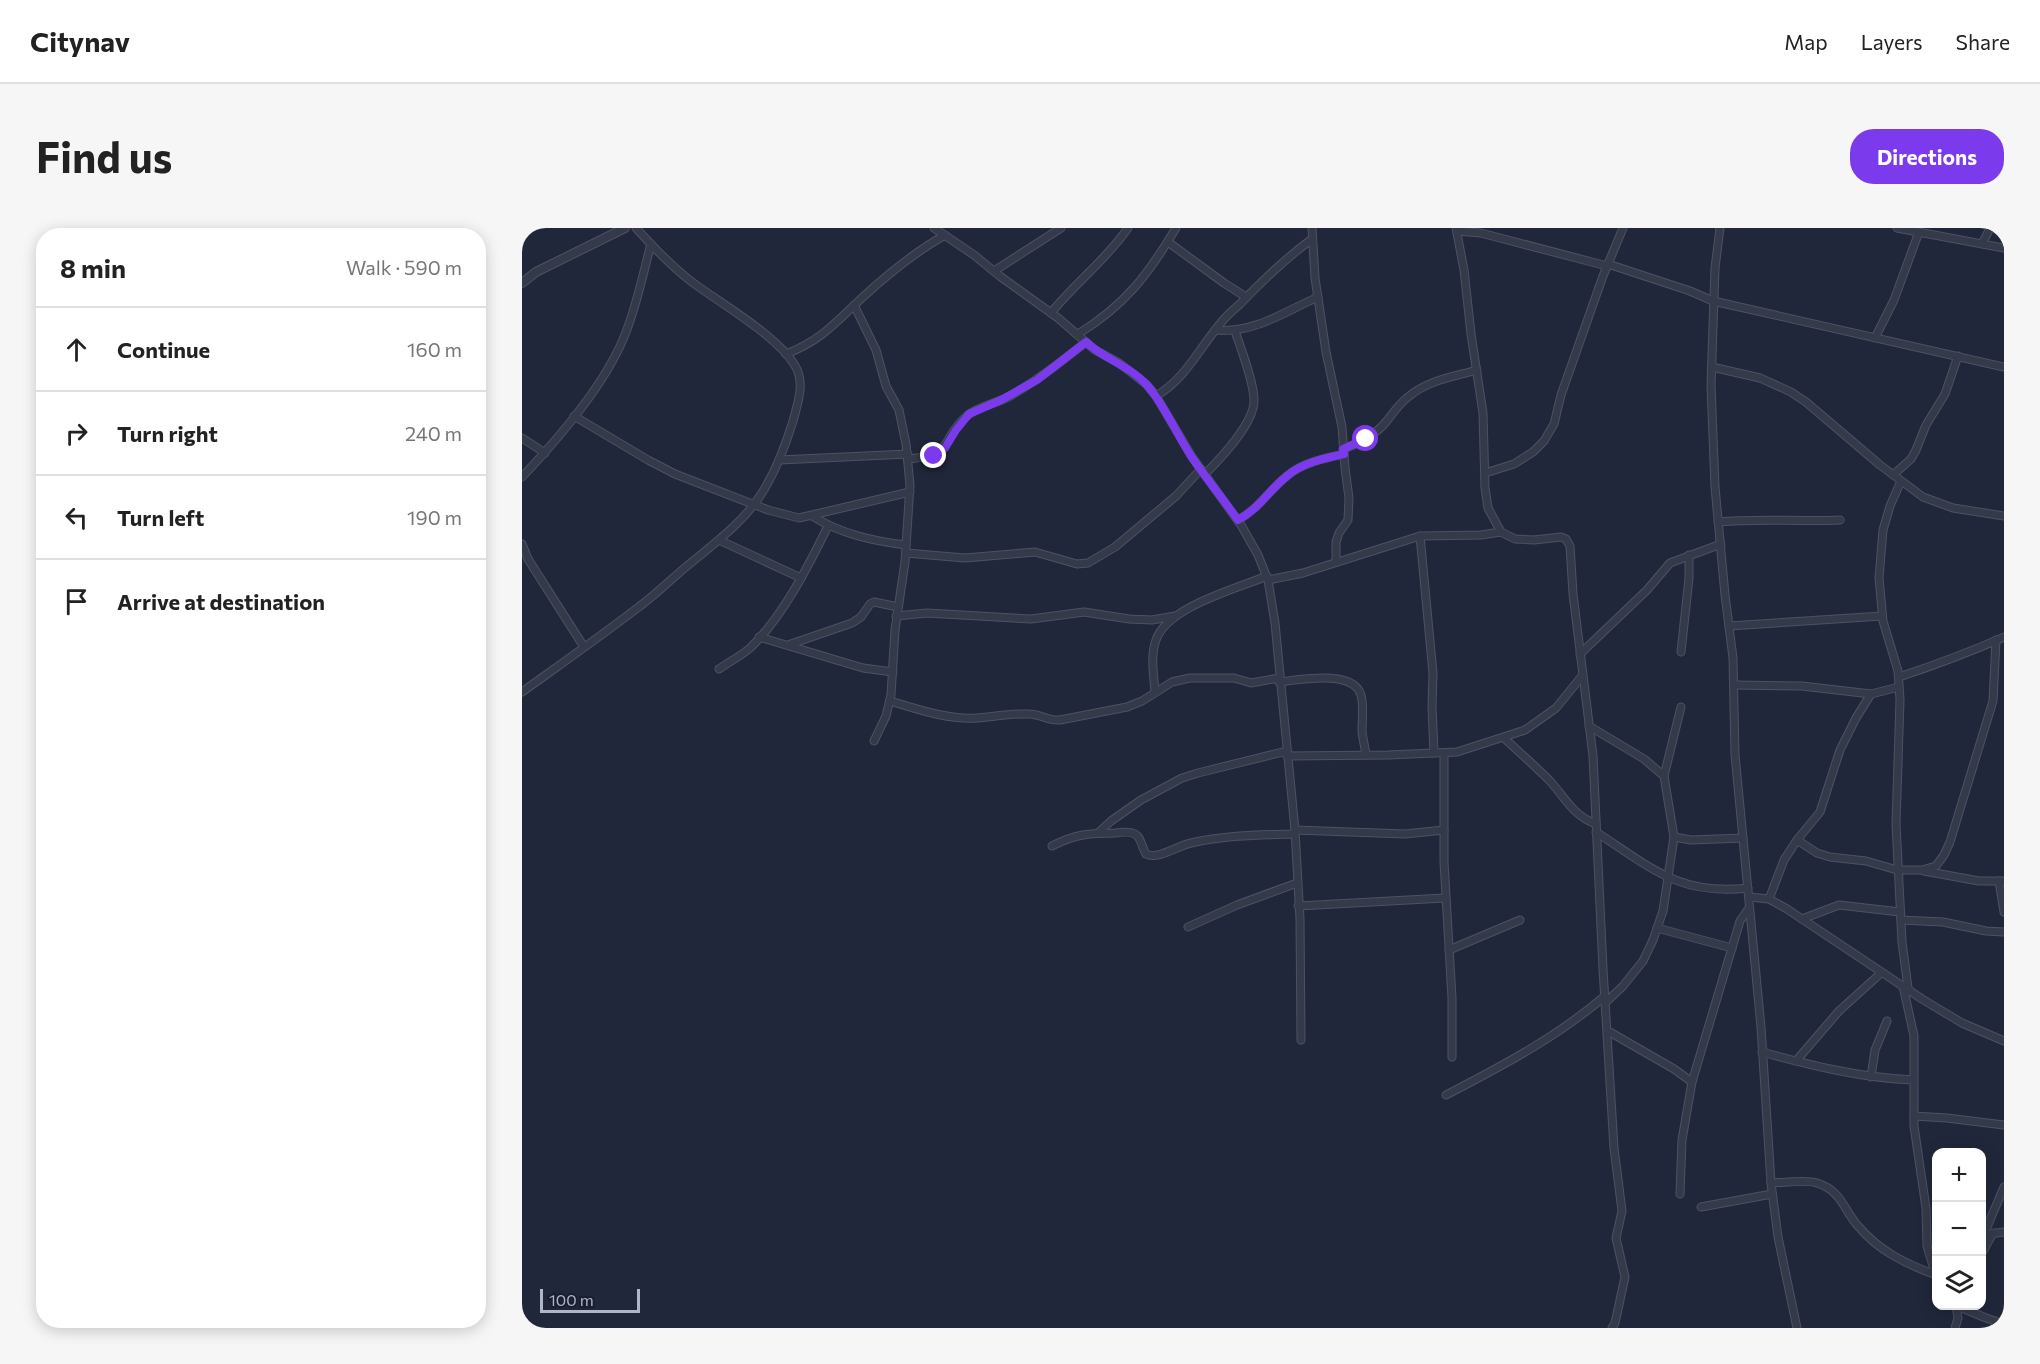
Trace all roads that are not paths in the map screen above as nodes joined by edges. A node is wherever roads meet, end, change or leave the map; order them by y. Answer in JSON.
{"nodes":[{"id":1,"x":625,"y":228,"type":"edge"},
{"id":2,"x":636,"y":228,"type":"edge"},
{"id":3,"x":934,"y":228,"type":"edge"},
{"id":4,"x":1061,"y":228,"type":"edge"},
{"id":5,"x":1128,"y":228,"type":"edge"},
{"id":6,"x":1176,"y":228,"type":"edge"},
{"id":7,"x":1312,"y":228,"type":"edge"},
{"id":8,"x":1623,"y":228,"type":"edge"},
{"id":9,"x":1720,"y":228,"type":"edge"},
{"id":10,"x":1897,"y":228,"type":"edge"},
{"id":11,"x":1990,"y":228,"type":"edge"},
{"id":12,"x":1457,"y":230,"type":"edge"},
{"id":13,"x":1923,"y":231,"type":"edge"},
{"id":14,"x":945,"y":236,"type":"junction"},
{"id":15,"x":1312,"y":239,"type":"junction"},
{"id":16,"x":1168,"y":242,"type":"junction"},
{"id":17,"x":651,"y":244,"type":"junction"},
{"id":18,"x":1982,"y":244,"type":"junction"},
{"id":19,"x":2004,"y":249,"type":"edge"},
{"id":20,"x":1607,"y":265,"type":"junction"},
{"id":21,"x":994,"y":272,"type":"junction"},
{"id":22,"x":522,"y":283,"type":"edge"},
{"id":23,"x":1246,"y":297,"type":"junction"},
{"id":24,"x":1318,"y":297,"type":"junction"},
{"id":25,"x":1713,"y":301,"type":"junction"},
{"id":26,"x":854,"y":305,"type":"junction"},
{"id":27,"x":1051,"y":313,"type":"junction"},
{"id":28,"x":1215,"y":330,"type":"junction"},
{"id":29,"x":1235,"y":331,"type":"junction"},
{"id":30,"x":1078,"y":334,"type":"junction"},
{"id":31,"x":1875,"y":338,"type":"junction"},
{"id":32,"x":1086,"y":342,"type":"junction"},
{"id":33,"x":786,"y":354,"type":"junction"},
{"id":34,"x":1958,"y":356,"type":"junction"},
{"id":35,"x":1712,"y":367,"type":"junction"},
{"id":36,"x":2004,"y":367,"type":"edge"},
{"id":37,"x":1477,"y":370,"type":"junction"},
{"id":38,"x":1156,"y":396,"type":"junction"},
{"id":39,"x":574,"y":416,"type":"junction"},
{"id":40,"x":522,"y":438,"type":"edge"},
{"id":41,"x":1344,"y":451,"type":"junction"},
{"id":42,"x":544,"y":453,"type":"junction"},
{"id":43,"x":908,"y":457,"type":"junction"},
{"id":44,"x":779,"y":460,"type":"junction"},
{"id":45,"x":1203,"y":472,"type":"junction"},
{"id":46,"x":1485,"y":473,"type":"junction"},
{"id":47,"x":1893,"y":475,"type":"junction"},
{"id":48,"x":522,"y":477,"type":"edge"},
{"id":49,"x":1901,"y":481,"type":"junction"},
{"id":50,"x":910,"y":492,"type":"junction"},
{"id":51,"x":753,"y":504,"type":"junction"},
{"id":52,"x":812,"y":516,"type":"junction"},
{"id":53,"x":2004,"y":516,"type":"edge"},
{"id":54,"x":1238,"y":520,"type":"junction"},
{"id":55,"x":1840,"y":520,"type":"dead end"},
{"id":56,"x":1718,"y":522,"type":"junction"},
{"id":57,"x":828,"y":526,"type":"junction"},
{"id":58,"x":1501,"y":532,"type":"junction"},
{"id":59,"x":1420,"y":536,"type":"junction"},
{"id":60,"x":719,"y":540,"type":"junction"},
{"id":61,"x":522,"y":544,"type":"edge"},
{"id":62,"x":1721,"y":544,"type":"junction"},
{"id":63,"x":906,"y":549,"type":"junction"},
{"id":64,"x":1689,"y":555,"type":"junction"},
{"id":65,"x":1335,"y":562,"type":"junction"},
{"id":66,"x":801,"y":578,"type":"junction"},
{"id":67,"x":1268,"y":578,"type":"junction"},
{"id":68,"x":898,"y":607,"type":"junction"},
{"id":69,"x":897,"y":616,"type":"junction"},
{"id":70,"x":1175,"y":616,"type":"junction"},
{"id":71,"x":1882,"y":616,"type":"junction"},
{"id":72,"x":1729,"y":626,"type":"junction"},
{"id":73,"x":2004,"y":636,"type":"edge"},
{"id":74,"x":759,"y":637,"type":"junction"},
{"id":75,"x":1996,"y":640,"type":"junction"},
{"id":76,"x":787,"y":645,"type":"junction"},
{"id":77,"x":584,"y":647,"type":"junction"},
{"id":78,"x":1681,"y":652,"type":"dead end"},
{"id":79,"x":1580,"y":654,"type":"junction"},
{"id":80,"x":719,"y":669,"type":"dead end"},
{"id":81,"x":893,"y":672,"type":"junction"},
{"id":82,"x":1582,"y":676,"type":"junction"},
{"id":83,"x":1899,"y":677,"type":"junction"},
{"id":84,"x":1279,"y":680,"type":"junction"},
{"id":85,"x":1735,"y":685,"type":"junction"},
{"id":86,"x":1899,"y":687,"type":"junction"},
{"id":87,"x":522,"y":692,"type":"edge"},
{"id":88,"x":1155,"y":692,"type":"junction"},
{"id":89,"x":1871,"y":693,"type":"junction"},
{"id":90,"x":890,"y":701,"type":"junction"},
{"id":91,"x":1681,"y":707,"type":"dead end"},
{"id":92,"x":1589,"y":726,"type":"junction"},
{"id":93,"x":1504,"y":738,"type":"junction"},
{"id":94,"x":874,"y":741,"type":"dead end"},
{"id":95,"x":1434,"y":753,"type":"junction"},
{"id":96,"x":1444,"y":753,"type":"junction"},
{"id":97,"x":1287,"y":754,"type":"junction"},
{"id":98,"x":1366,"y":755,"type":"junction"},
{"id":99,"x":1664,"y":776,"type":"junction"},
{"id":100,"x":1596,"y":828,"type":"junction"},
{"id":101,"x":1444,"y":830,"type":"junction"},
{"id":102,"x":1098,"y":832,"type":"junction"},
{"id":103,"x":1295,"y":832,"type":"junction"},
{"id":104,"x":1674,"y":837,"type":"junction"},
{"id":105,"x":1743,"y":838,"type":"junction"},
{"id":106,"x":1797,"y":840,"type":"junction"},
{"id":107,"x":1052,"y":846,"type":"dead end"},
{"id":108,"x":1897,"y":870,"type":"junction"},
{"id":109,"x":1922,"y":870,"type":"junction"},
{"id":110,"x":1668,"y":878,"type":"junction"},
{"id":111,"x":2001,"y":881,"type":"edge"},
{"id":112,"x":1297,"y":883,"type":"junction"},
{"id":113,"x":1748,"y":888,"type":"junction"},
{"id":114,"x":1749,"y":897,"type":"junction"},
{"id":115,"x":1445,"y":898,"type":"junction"},
{"id":116,"x":1769,"y":899,"type":"junction"},
{"id":117,"x":1298,"y":906,"type":"junction"},
{"id":118,"x":1749,"y":908,"type":"junction"},
{"id":119,"x":2004,"y":912,"type":"edge"},
{"id":120,"x":1900,"y":916,"type":"junction"},
{"id":121,"x":1802,"y":919,"type":"junction"},
{"id":122,"x":1520,"y":920,"type":"dead end"},
{"id":123,"x":1188,"y":927,"type":"dead end"},
{"id":124,"x":1657,"y":928,"type":"junction"},
{"id":125,"x":2004,"y":932,"type":"edge"},
{"id":126,"x":1732,"y":948,"type":"junction"},
{"id":127,"x":1449,"y":950,"type":"junction"},
{"id":128,"x":1881,"y":973,"type":"junction"},
{"id":129,"x":1905,"y":987,"type":"junction"},
{"id":130,"x":1605,"y":1000,"type":"junction"},
{"id":131,"x":1887,"y":1021,"type":"dead end"},
{"id":132,"x":1608,"y":1031,"type":"junction"},
{"id":133,"x":1301,"y":1040,"type":"dead end"},
{"id":134,"x":2004,"y":1041,"type":"edge"},
{"id":135,"x":1762,"y":1052,"type":"junction"},
{"id":136,"x":1452,"y":1058,"type":"dead end"},
{"id":137,"x":1796,"y":1061,"type":"junction"},
{"id":138,"x":1872,"y":1077,"type":"junction"},
{"id":139,"x":1914,"y":1080,"type":"junction"},
{"id":140,"x":1692,"y":1082,"type":"junction"},
{"id":141,"x":1446,"y":1095,"type":"dead end"},
{"id":142,"x":1914,"y":1116,"type":"junction"},
{"id":143,"x":2004,"y":1125,"type":"edge"},
{"id":144,"x":1771,"y":1183,"type":"junction"},
{"id":145,"x":2004,"y":1187,"type":"edge"},
{"id":146,"x":1680,"y":1194,"type":"dead end"},
{"id":147,"x":1772,"y":1194,"type":"junction"},
{"id":148,"x":1701,"y":1207,"type":"dead end"},
{"id":149,"x":1986,"y":1227,"type":"edge"},
{"id":150,"x":2004,"y":1232,"type":"edge"},
{"id":151,"x":1992,"y":1233,"type":"junction"},
{"id":152,"x":1986,"y":1234,"type":"edge"},
{"id":153,"x":1927,"y":1235,"type":"junction"},
{"id":154,"x":1932,"y":1235,"type":"edge"},
{"id":155,"x":1986,"y":1246,"type":"edge"},
{"id":156,"x":1932,"y":1261,"type":"edge"},
{"id":157,"x":1932,"y":1274,"type":"edge"},
{"id":158,"x":1957,"y":1310,"type":"edge"},
{"id":159,"x":1968,"y":1310,"type":"edge"},
{"id":160,"x":2004,"y":1324,"type":"edge"},
{"id":161,"x":1612,"y":1328,"type":"edge"},
{"id":162,"x":1797,"y":1328,"type":"edge"},
{"id":163,"x":1955,"y":1328,"type":"edge"}],
"edges":[{"from":1,"to":22,"type":"street"},
{"from":2,"to":17,"type":"street"},
{"from":3,"to":14,"type":"street"},
{"from":4,"to":21,"type":"street"},
{"from":5,"to":27,"type":"street"},
{"from":6,"to":16,"type":"street"},
{"from":7,"to":15,"type":"street"},
{"from":8,"to":20,"type":"street"},
{"from":9,"to":25,"type":"street"},
{"from":10,"to":13,"type":"street"},
{"from":11,"to":18,"type":"street"},
{"from":12,"to":20,"type":"street"},
{"from":12,"to":37,"type":"street"},
{"from":13,"to":18,"type":"street"},
{"from":13,"to":31,"type":"street"},
{"from":14,"to":21,"type":"street"},
{"from":14,"to":26,"type":"street"},
{"from":15,"to":23,"type":"street"},
{"from":15,"to":24,"type":"street"},
{"from":16,"to":23,"type":"street"},
{"from":16,"to":30,"type":"street"},
{"from":17,"to":33,"type":"street"},
{"from":17,"to":39,"type":"street"},
{"from":18,"to":19,"type":"street"},
{"from":20,"to":25,"type":"street"},
{"from":20,"to":46,"type":"street"},
{"from":21,"to":27,"type":"street"},
{"from":23,"to":28,"type":"street"},
{"from":24,"to":29,"type":"street"},
{"from":24,"to":41,"type":"street"},
{"from":25,"to":31,"type":"street"},
{"from":25,"to":35,"type":"street"},
{"from":26,"to":33,"type":"street"},
{"from":26,"to":43,"type":"street"},
{"from":27,"to":30,"type":"street"},
{"from":28,"to":29,"type":"street"},
{"from":28,"to":38,"type":"street"},
{"from":29,"to":45,"type":"street"},
{"from":30,"to":32,"type":"street"},
{"from":31,"to":34,"type":"street"},
{"from":32,"to":38,"type":"street"},
{"from":32,"to":43,"type":"street"},
{"from":33,"to":44,"type":"street"},
{"from":34,"to":36,"type":"street"},
{"from":34,"to":47,"type":"street"},
{"from":35,"to":47,"type":"street"},
{"from":35,"to":56,"type":"street"},
{"from":37,"to":41,"type":"street"},
{"from":37,"to":46,"type":"street"},
{"from":38,"to":45,"type":"street"},
{"from":39,"to":42,"type":"street"},
{"from":39,"to":51,"type":"street"},
{"from":40,"to":42,"type":"street"},
{"from":41,"to":54,"type":"street"},
{"from":41,"to":65,"type":"street"},
{"from":42,"to":48,"type":"street"},
{"from":43,"to":44,"type":"street"},
{"from":43,"to":50,"type":"street"},
{"from":44,"to":51,"type":"street"},
{"from":45,"to":54,"type":"street"},
{"from":45,"to":63,"type":"street"},
{"from":46,"to":58,"type":"street"},
{"from":47,"to":49,"type":"street"},
{"from":49,"to":53,"type":"street"},
{"from":49,"to":71,"type":"street"},
{"from":50,"to":52,"type":"street"},
{"from":50,"to":63,"type":"street"},
{"from":51,"to":52,"type":"street"},
{"from":51,"to":60,"type":"street"},
{"from":52,"to":57,"type":"street"},
{"from":54,"to":67,"type":"street"},
{"from":55,"to":56,"type":"street"},
{"from":56,"to":62,"type":"street"},
{"from":57,"to":63,"type":"street"},
{"from":57,"to":66,"type":"street"},
{"from":58,"to":59,"type":"street"},
{"from":58,"to":79,"type":"street"},
{"from":59,"to":65,"type":"street"},
{"from":59,"to":95,"type":"street"},
{"from":60,"to":66,"type":"street"},
{"from":60,"to":77,"type":"street"},
{"from":61,"to":77,"type":"street"},
{"from":62,"to":64,"type":"street"},
{"from":62,"to":72,"type":"street"},
{"from":63,"to":68,"type":"street"},
{"from":64,"to":78,"type":"street"},
{"from":64,"to":79,"type":"street"},
{"from":65,"to":67,"type":"street"},
{"from":66,"to":74,"type":"street"},
{"from":67,"to":70,"type":"street"},
{"from":67,"to":84,"type":"street"},
{"from":68,"to":69,"type":"street"},
{"from":68,"to":76,"type":"street"},
{"from":69,"to":70,"type":"street"},
{"from":69,"to":81,"type":"street"},
{"from":70,"to":88,"type":"street"},
{"from":71,"to":72,"type":"street"},
{"from":71,"to":83,"type":"street"},
{"from":72,"to":85,"type":"street"},
{"from":73,"to":75,"type":"street"},
{"from":74,"to":76,"type":"street"},
{"from":74,"to":80,"type":"street"},
{"from":75,"to":83,"type":"street"},
{"from":75,"to":109,"type":"street"},
{"from":76,"to":81,"type":"street"},
{"from":77,"to":87,"type":"street"},
{"from":79,"to":82,"type":"street"},
{"from":81,"to":90,"type":"street"},
{"from":82,"to":92,"type":"street"},
{"from":82,"to":93,"type":"street"},
{"from":83,"to":86,"type":"street"},
{"from":84,"to":88,"type":"street"},
{"from":84,"to":97,"type":"street"},
{"from":84,"to":98,"type":"street"},
{"from":85,"to":89,"type":"street"},
{"from":85,"to":105,"type":"street"},
{"from":86,"to":89,"type":"street"},
{"from":86,"to":108,"type":"street"},
{"from":88,"to":90,"type":"street"},
{"from":89,"to":106,"type":"street"},
{"from":90,"to":94,"type":"street"},
{"from":91,"to":99,"type":"street"},
{"from":92,"to":99,"type":"street"},
{"from":92,"to":100,"type":"street"},
{"from":93,"to":96,"type":"street"},
{"from":93,"to":100,"type":"street"},
{"from":95,"to":96,"type":"street"},
{"from":95,"to":98,"type":"street"},
{"from":96,"to":101,"type":"street"},
{"from":97,"to":98,"type":"street"},
{"from":97,"to":102,"type":"street"},
{"from":97,"to":103,"type":"street"},
{"from":99,"to":104,"type":"street"},
{"from":100,"to":110,"type":"street"},
{"from":100,"to":130,"type":"street"},
{"from":101,"to":103,"type":"street"},
{"from":101,"to":115,"type":"street"},
{"from":102,"to":103,"type":"street"},
{"from":102,"to":107,"type":"street"},
{"from":103,"to":112,"type":"street"},
{"from":104,"to":105,"type":"street"},
{"from":104,"to":110,"type":"street"},
{"from":105,"to":113,"type":"street"},
{"from":106,"to":108,"type":"street"},
{"from":106,"to":116,"type":"street"},
{"from":108,"to":109,"type":"street"},
{"from":108,"to":120,"type":"street"},
{"from":109,"to":111,"type":"street"},
{"from":110,"to":113,"type":"street"},
{"from":110,"to":124,"type":"street"},
{"from":111,"to":119,"type":"street"},
{"from":112,"to":117,"type":"street"},
{"from":112,"to":123,"type":"street"},
{"from":113,"to":114,"type":"street"},
{"from":114,"to":116,"type":"street"},
{"from":114,"to":118,"type":"street"},
{"from":115,"to":117,"type":"street"},
{"from":115,"to":127,"type":"street"},
{"from":116,"to":121,"type":"street"},
{"from":117,"to":133,"type":"street"},
{"from":118,"to":126,"type":"street"},
{"from":118,"to":135,"type":"street"},
{"from":120,"to":121,"type":"street"},
{"from":120,"to":125,"type":"street"},
{"from":120,"to":129,"type":"street"},
{"from":121,"to":128,"type":"street"},
{"from":122,"to":127,"type":"street"},
{"from":124,"to":126,"type":"street"},
{"from":124,"to":130,"type":"street"},
{"from":126,"to":140,"type":"street"},
{"from":127,"to":136,"type":"street"},
{"from":128,"to":129,"type":"street"},
{"from":128,"to":137,"type":"street"},
{"from":129,"to":134,"type":"street"},
{"from":129,"to":139,"type":"street"},
{"from":130,"to":132,"type":"street"},
{"from":130,"to":141,"type":"street"},
{"from":131,"to":138,"type":"street"},
{"from":132,"to":140,"type":"street"},
{"from":132,"to":161,"type":"street"},
{"from":135,"to":137,"type":"street"},
{"from":135,"to":144,"type":"street"},
{"from":137,"to":138,"type":"street"},
{"from":138,"to":139,"type":"street"},
{"from":139,"to":142,"type":"street"},
{"from":140,"to":146,"type":"street"},
{"from":142,"to":143,"type":"street"},
{"from":142,"to":153,"type":"street"},
{"from":144,"to":147,"type":"street"},
{"from":144,"to":157,"type":"street"},
{"from":145,"to":149,"type":"street"},
{"from":147,"to":148,"type":"street"},
{"from":147,"to":162,"type":"street"},
{"from":150,"to":151,"type":"street"},
{"from":151,"to":152,"type":"street"},
{"from":151,"to":155,"type":"street"},
{"from":153,"to":154,"type":"street"},
{"from":153,"to":156,"type":"street"},
{"from":158,"to":163,"type":"street"},
{"from":159,"to":160,"type":"street"}]}
